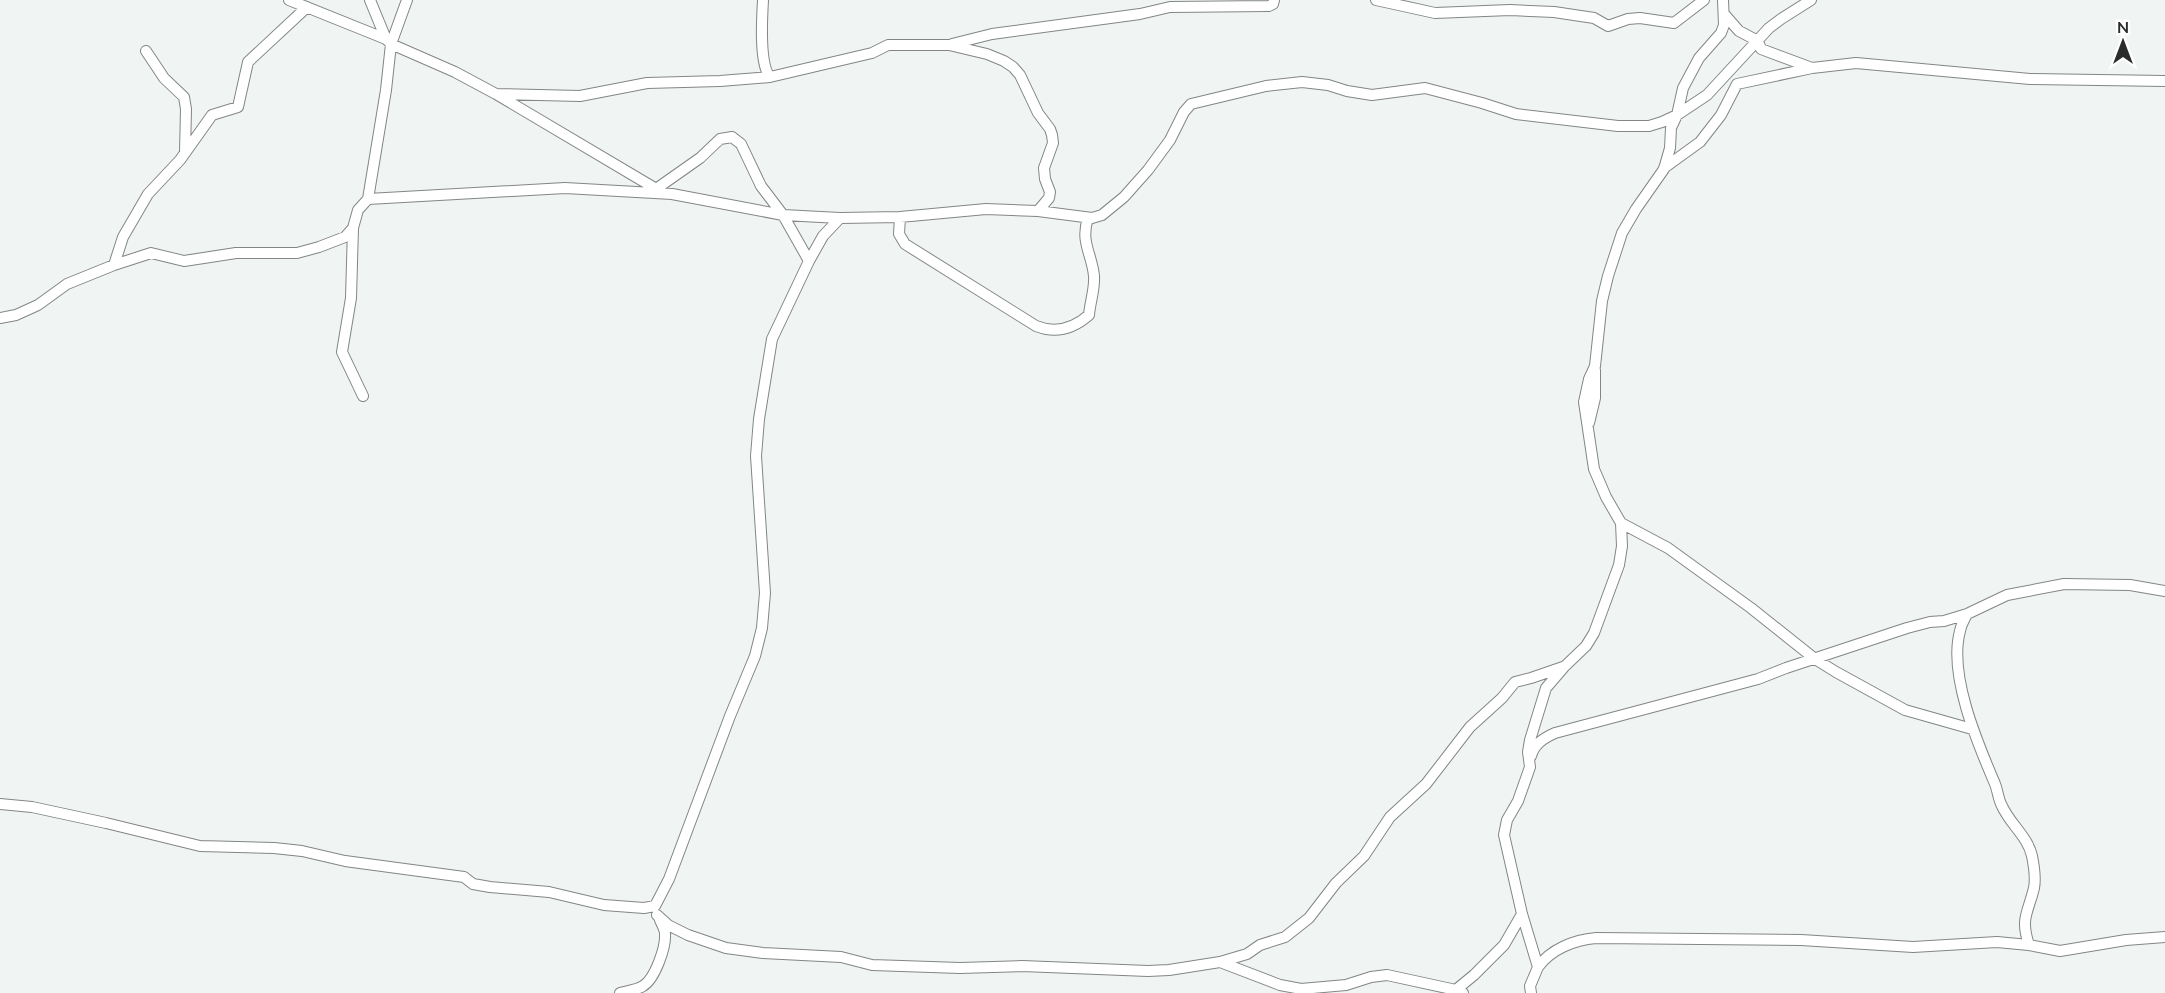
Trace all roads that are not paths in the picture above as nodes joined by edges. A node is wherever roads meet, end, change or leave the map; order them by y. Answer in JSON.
{"nodes":[{"id":1,"x":289,"y":0,"type":"edge"},
{"id":2,"x":370,"y":0,"type":"edge"},
{"id":3,"x":406,"y":0,"type":"edge"},
{"id":4,"x":763,"y":0,"type":"edge"},
{"id":5,"x":1274,"y":0,"type":"edge"},
{"id":6,"x":1376,"y":0,"type":"edge"},
{"id":7,"x":1704,"y":0,"type":"edge"},
{"id":8,"x":1723,"y":0,"type":"edge"},
{"id":9,"x":1811,"y":0,"type":"edge"},
{"id":10,"x":306,"y":7,"type":"junction"},
{"id":11,"x":1725,"y":15,"type":"junction"},
{"id":12,"x":1758,"y":41,"type":"junction"},
{"id":13,"x":389,"y":42,"type":"junction"},
{"id":14,"x":949,"y":45,"type":"junction"},
{"id":15,"x":146,"y":51,"type":"dead end"},
{"id":16,"x":1812,"y":68,"type":"junction"},
{"id":17,"x":770,"y":77,"type":"junction"},
{"id":18,"x":2165,"y":81,"type":"edge"},
{"id":19,"x":496,"y":94,"type":"junction"},
{"id":20,"x":1677,"y":115,"type":"junction"},
{"id":21,"x":185,"y":153,"type":"junction"},
{"id":22,"x":1664,"y":169,"type":"junction"},
{"id":23,"x":656,"y":189,"type":"junction"},
{"id":24,"x":672,"y":194,"type":"junction"},
{"id":25,"x":368,"y":199,"type":"junction"},
{"id":26,"x":1038,"y":212,"type":"junction"},
{"id":27,"x":783,"y":215,"type":"junction"},
{"id":28,"x":840,"y":218,"type":"junction"},
{"id":29,"x":900,"y":218,"type":"junction"},
{"id":30,"x":1088,"y":218,"type":"junction"},
{"id":31,"x":353,"y":228,"type":"junction"},
{"id":32,"x":809,"y":261,"type":"junction"},
{"id":33,"x":114,"y":265,"type":"junction"},
{"id":34,"x":0,"y":318,"type":"edge"},
{"id":35,"x":363,"y":396,"type":"dead end"},
{"id":36,"x":1621,"y":523,"type":"junction"},
{"id":37,"x":2165,"y":591,"type":"edge"},
{"id":38,"x":1967,"y":614,"type":"junction"},
{"id":39,"x":1815,"y":659,"type":"junction"},
{"id":40,"x":1564,"y":667,"type":"junction"},
{"id":41,"x":1972,"y":729,"type":"junction"},
{"id":42,"x":1545,"y":737,"type":"junction"},
{"id":43,"x":1530,"y":740,"type":"junction"},
{"id":44,"x":1530,"y":766,"type":"junction"},
{"id":45,"x":0,"y":804,"type":"edge"},
{"id":46,"x":656,"y":911,"type":"junction"},
{"id":47,"x":1522,"y":914,"type":"junction"},
{"id":48,"x":2165,"y":937,"type":"edge"},
{"id":49,"x":2030,"y":945,"type":"junction"},
{"id":50,"x":1220,"y":962,"type":"junction"},
{"id":51,"x":1538,"y":967,"type":"junction"},
{"id":52,"x":1457,"y":992,"type":"edge"},
{"id":53,"x":620,"y":993,"type":"edge"},
{"id":54,"x":1531,"y":993,"type":"edge"}],
"edges":[{"from":1,"to":10,"type":"street"},
{"from":2,"to":13,"type":"street"},
{"from":3,"to":13,"type":"street"},
{"from":4,"to":17,"type":"street"},
{"from":5,"to":14,"type":"street"},
{"from":6,"to":7,"type":"street"},
{"from":8,"to":11,"type":"street"},
{"from":9,"to":12,"type":"street"},
{"from":10,"to":13,"type":"street"},
{"from":10,"to":21,"type":"street"},
{"from":11,"to":12,"type":"street"},
{"from":11,"to":20,"type":"street"},
{"from":12,"to":16,"type":"street"},
{"from":12,"to":20,"type":"street"},
{"from":13,"to":19,"type":"street"},
{"from":13,"to":25,"type":"street"},
{"from":14,"to":17,"type":"street"},
{"from":14,"to":26,"type":"street"},
{"from":15,"to":21,"type":"street"},
{"from":16,"to":18,"type":"street"},
{"from":16,"to":22,"type":"street"},
{"from":17,"to":19,"type":"street"},
{"from":19,"to":23,"type":"street"},
{"from":20,"to":22,"type":"street"},
{"from":20,"to":30,"type":"street"},
{"from":21,"to":33,"type":"street"},
{"from":22,"to":36,"type":"street"},
{"from":23,"to":24,"type":"street"},
{"from":23,"to":27,"type":"street"},
{"from":24,"to":25,"type":"street"},
{"from":24,"to":27,"type":"street"},
{"from":25,"to":31,"type":"street"},
{"from":26,"to":29,"type":"street"},
{"from":26,"to":30,"type":"street"},
{"from":27,"to":28,"type":"street"},
{"from":27,"to":32,"type":"street"},
{"from":28,"to":29,"type":"street"},
{"from":28,"to":32,"type":"street"},
{"from":29,"to":30,"type":"street"},
{"from":31,"to":33,"type":"street"},
{"from":31,"to":35,"type":"street"},
{"from":32,"to":46,"type":"street"},
{"from":33,"to":34,"type":"street"},
{"from":36,"to":39,"type":"street"},
{"from":36,"to":40,"type":"street"},
{"from":37,"to":38,"type":"street"},
{"from":38,"to":39,"type":"street"},
{"from":38,"to":41,"type":"street"},
{"from":39,"to":41,"type":"street"},
{"from":39,"to":42,"type":"street"},
{"from":40,"to":43,"type":"street"},
{"from":40,"to":50,"type":"street"},
{"from":41,"to":49,"type":"street"},
{"from":42,"to":43,"type":"street"},
{"from":42,"to":44,"type":"street"},
{"from":43,"to":44,"type":"street"},
{"from":44,"to":47,"type":"street"},
{"from":45,"to":46,"type":"street"},
{"from":46,"to":50,"type":"street"},
{"from":46,"to":53,"type":"street"},
{"from":47,"to":51,"type":"street"},
{"from":47,"to":52,"type":"street"},
{"from":48,"to":49,"type":"street"},
{"from":49,"to":51,"type":"street"},
{"from":50,"to":52,"type":"street"},
{"from":51,"to":54,"type":"street"}]}
